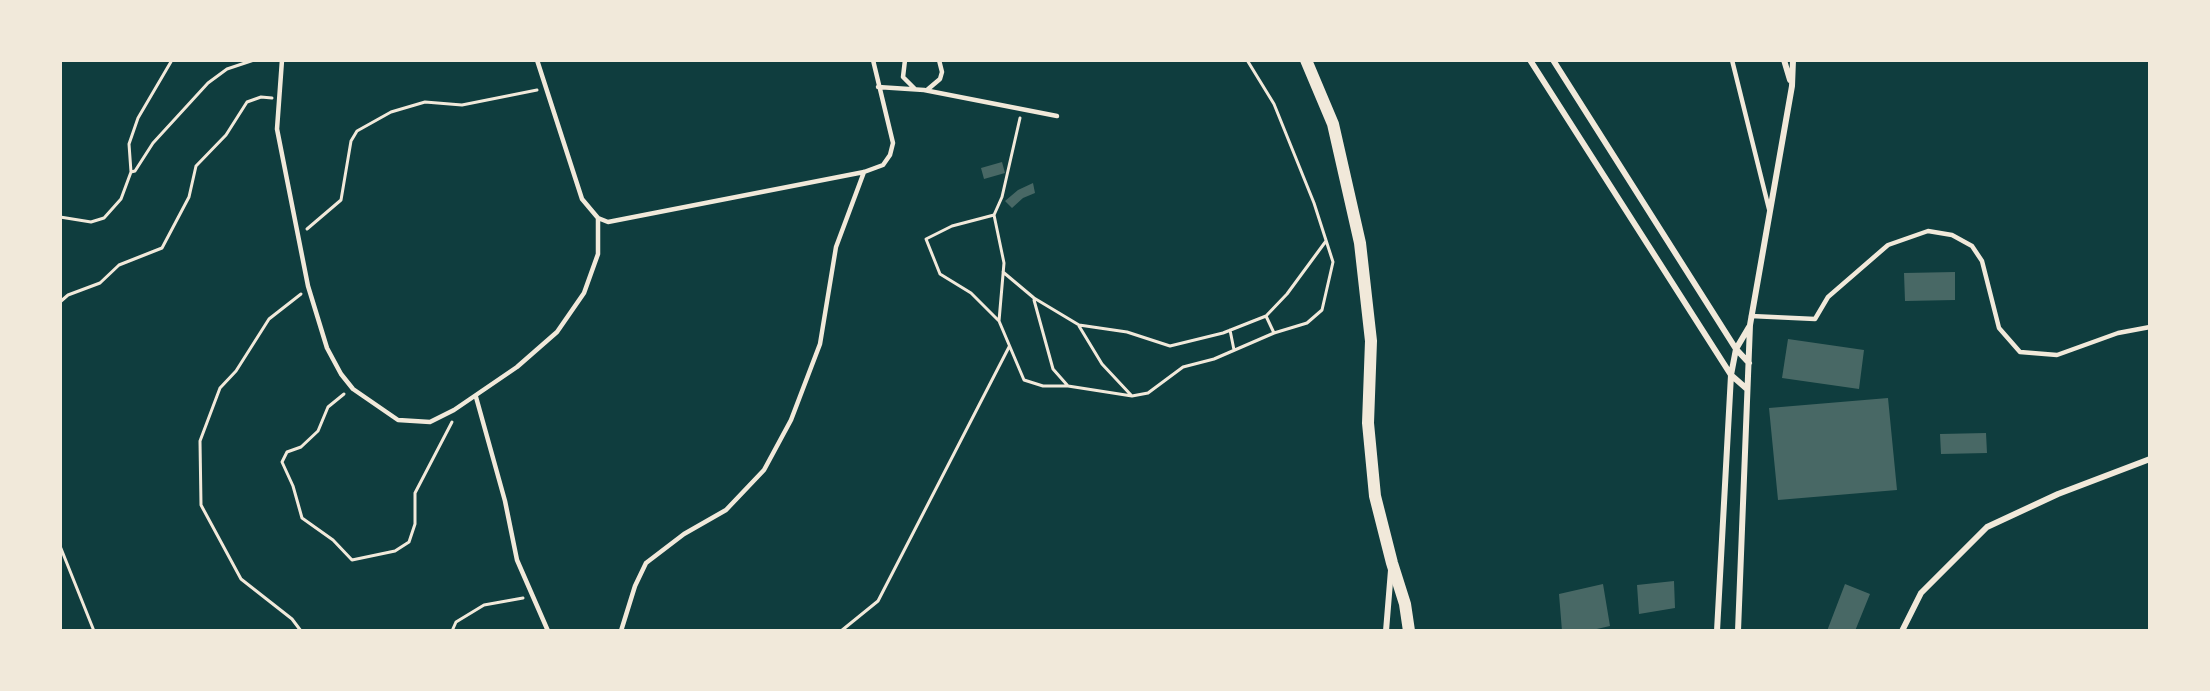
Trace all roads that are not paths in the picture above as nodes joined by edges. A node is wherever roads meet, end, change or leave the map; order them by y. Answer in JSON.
{"nodes":[{"id":1,"x":282,"y":60,"type":"edge"},
{"id":2,"x":537,"y":60,"type":"edge"},
{"id":3,"x":873,"y":60,"type":"edge"},
{"id":4,"x":905,"y":60,"type":"edge"},
{"id":5,"x":939,"y":60,"type":"edge"},
{"id":6,"x":1306,"y":60,"type":"edge"},
{"id":7,"x":1530,"y":60,"type":"edge"},
{"id":8,"x":1553,"y":60,"type":"edge"},
{"id":9,"x":1732,"y":60,"type":"edge"},
{"id":10,"x":1784,"y":60,"type":"edge"},
{"id":11,"x":1793,"y":60,"type":"edge"},
{"id":12,"x":1792,"y":86,"type":"junction"},
{"id":13,"x":878,"y":87,"type":"junction"},
{"id":14,"x":917,"y":90,"type":"junction"},
{"id":15,"x":924,"y":90,"type":"junction"},
{"id":16,"x":1057,"y":116,"type":"dead end"},
{"id":17,"x":864,"y":172,"type":"junction"},
{"id":18,"x":1770,"y":211,"type":"junction"},
{"id":19,"x":598,"y":218,"type":"junction"},
{"id":20,"x":1751,"y":316,"type":"junction"},
{"id":21,"x":1750,"y":326,"type":"junction"},
{"id":22,"x":2150,"y":327,"type":"edge"},
{"id":23,"x":1736,"y":349,"type":"junction"},
{"id":24,"x":1750,"y":364,"type":"junction"},
{"id":25,"x":1731,"y":375,"type":"junction"},
{"id":26,"x":1746,"y":389,"type":"junction"},
{"id":27,"x":476,"y":397,"type":"junction"},
{"id":28,"x":2150,"y":459,"type":"edge"},
{"id":29,"x":1392,"y":563,"type":"junction"},
{"id":30,"x":548,"y":631,"type":"edge"},
{"id":31,"x":621,"y":631,"type":"edge"},
{"id":32,"x":1386,"y":631,"type":"edge"},
{"id":33,"x":1409,"y":631,"type":"edge"},
{"id":34,"x":1717,"y":631,"type":"edge"},
{"id":35,"x":1738,"y":631,"type":"edge"},
{"id":36,"x":1902,"y":631,"type":"edge"}],
"edges":[{"from":1,"to":27,"type":"lane"},
{"from":2,"to":19,"type":"lane"},
{"from":3,"to":13,"type":"lane"},
{"from":4,"to":14,"type":"lane"},
{"from":5,"to":15,"type":"lane"},
{"from":6,"to":29,"type":"main road"},
{"from":7,"to":25,"type":"street"},
{"from":8,"to":23,"type":"street"},
{"from":9,"to":18,"type":"lane"},
{"from":10,"to":12,"type":"street"},
{"from":11,"to":12,"type":"street"},
{"from":12,"to":18,"type":"street"},
{"from":13,"to":14,"type":"lane"},
{"from":13,"to":17,"type":"lane"},
{"from":14,"to":15,"type":"lane"},
{"from":15,"to":16,"type":"lane"},
{"from":17,"to":19,"type":"lane"},
{"from":17,"to":31,"type":"lane"},
{"from":18,"to":20,"type":"street"},
{"from":19,"to":27,"type":"lane"},
{"from":20,"to":21,"type":"street"},
{"from":20,"to":22,"type":"lane"},
{"from":21,"to":23,"type":"street"},
{"from":21,"to":24,"type":"street"},
{"from":23,"to":24,"type":"street"},
{"from":23,"to":25,"type":"street"},
{"from":24,"to":26,"type":"street"},
{"from":25,"to":26,"type":"street"},
{"from":25,"to":34,"type":"street"},
{"from":26,"to":35,"type":"street"},
{"from":27,"to":30,"type":"lane"},
{"from":28,"to":36,"type":"street"},
{"from":29,"to":32,"type":"street"},
{"from":29,"to":33,"type":"main road"}]}
